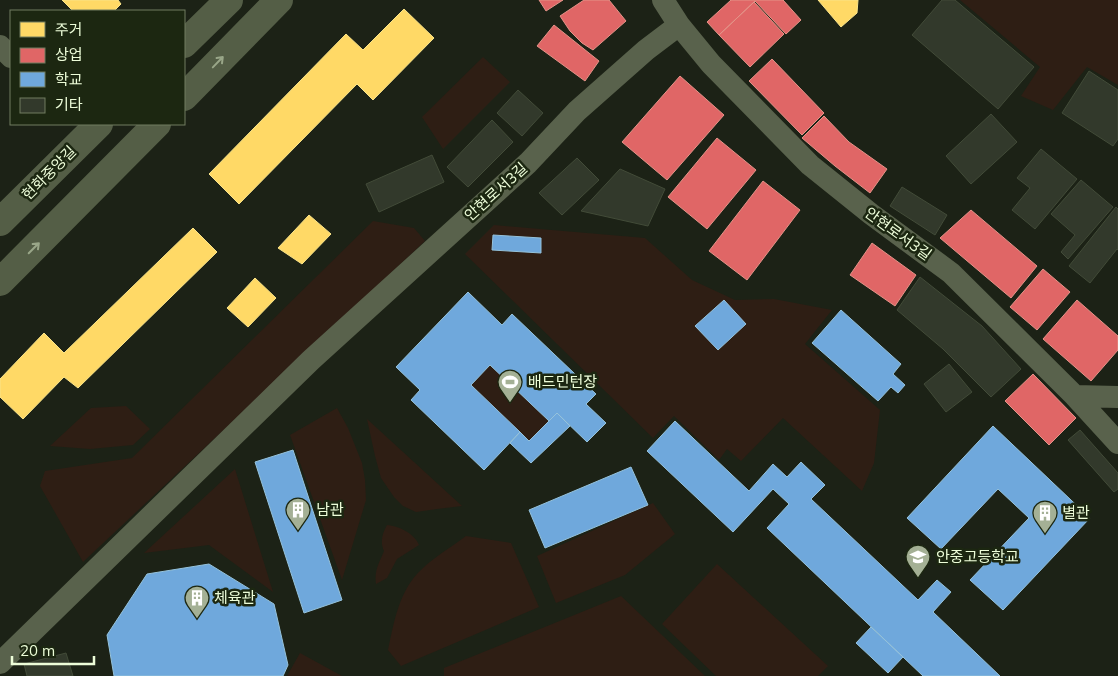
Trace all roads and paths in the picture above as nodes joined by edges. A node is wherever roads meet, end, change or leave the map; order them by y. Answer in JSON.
{"nodes":[{"id":1,"x":229,"y":0,"type":"edge"},
{"id":2,"x":279,"y":0,"type":"edge"},
{"id":3,"x":663,"y":0,"type":"edge"},
{"id":4,"x":679,"y":25,"type":"junction"},
{"id":5,"x":185,"y":43,"type":"edge"},
{"id":6,"x":0,"y":46,"type":"edge"},
{"id":7,"x":10,"y":55,"type":"edge"},
{"id":8,"x":185,"y":96,"type":"edge"},
{"id":9,"x":156,"y":125,"type":"edge"},
{"id":10,"x":90,"y":126,"type":"edge"},
{"id":11,"x":121,"y":160,"type":"junction"},
{"id":12,"x":0,"y":222,"type":"edge"},
{"id":13,"x":0,"y":282,"type":"edge"},
{"id":14,"x":1076,"y":396,"type":"junction"},
{"id":15,"x":1118,"y":397,"type":"edge"},
{"id":16,"x":1118,"y":444,"type":"edge"},
{"id":17,"x":0,"y":662,"type":"edge"}],
"edges":[{"from":1,"to":5,"type":"street"},
{"from":8,"to":2,"type":"street","one_way":true},
{"from":3,"to":4,"type":"street","name":"안현로서3길"},
{"from":4,"to":14,"type":"street","name":"안현로서3길"},
{"from":4,"to":17,"type":"street","name":"안현로서3길"},
{"from":6,"to":7,"type":"street"},
{"from":9,"to":11,"type":"street"},
{"from":10,"to":11,"type":"street"},
{"from":10,"to":12,"type":"street","name":"현화중앙길"},
{"from":13,"to":11,"type":"street","one_way":true},
{"from":14,"to":15,"type":"street"},
{"from":14,"to":16,"type":"street","name":"안현로서3길"}]}
